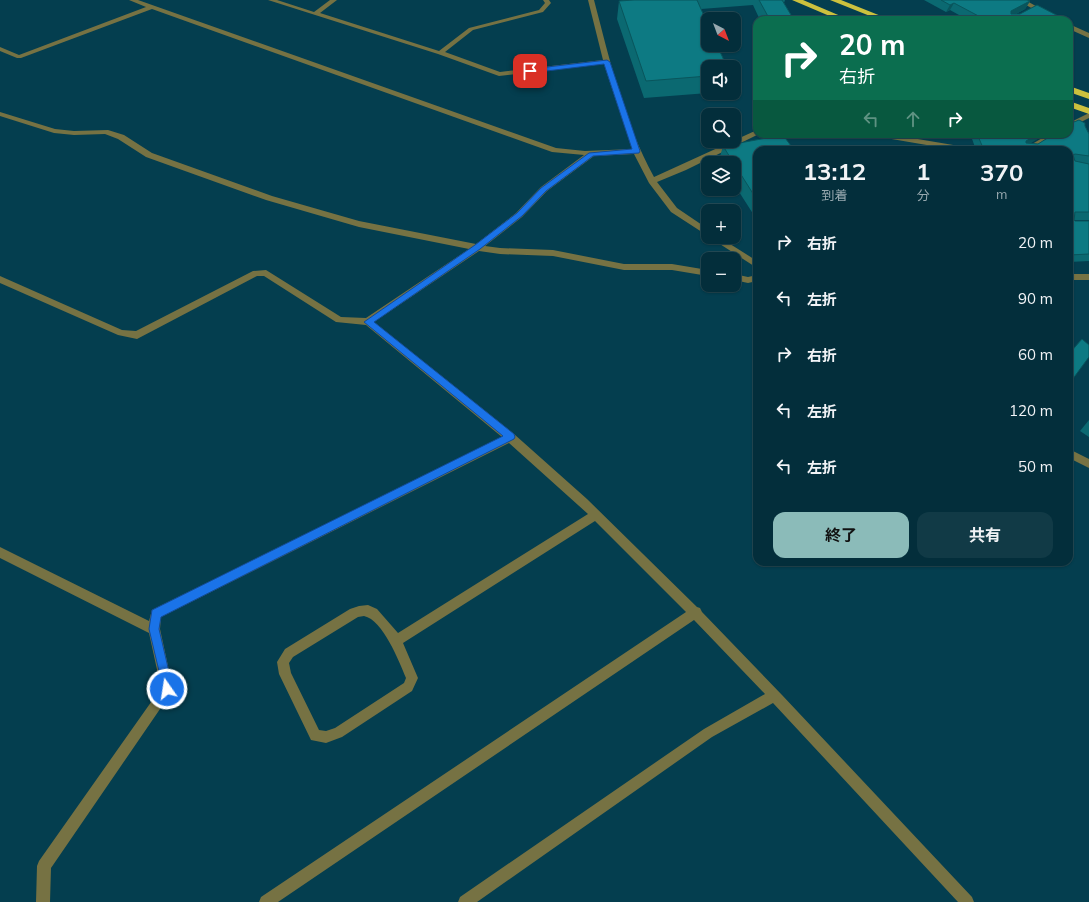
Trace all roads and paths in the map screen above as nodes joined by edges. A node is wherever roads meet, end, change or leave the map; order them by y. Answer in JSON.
{"nodes":[{"id":1,"x":132,"y":0,"type":"edge"},
{"id":2,"x":271,"y":0,"type":"edge"},
{"id":3,"x":334,"y":0,"type":"edge"},
{"id":4,"x":546,"y":0,"type":"edge"},
{"id":5,"x":591,"y":0,"type":"edge"},
{"id":6,"x":796,"y":0,"type":"edge"},
{"id":7,"x":834,"y":0,"type":"edge"},
{"id":8,"x":1020,"y":0,"type":"edge"},
{"id":9,"x":152,"y":7,"type":"junction"},
{"id":10,"x":314,"y":14,"type":"junction"},
{"id":11,"x":836,"y":16,"type":"edge"},
{"id":12,"x":876,"y":16,"type":"edge"},
{"id":13,"x":1049,"y":16,"type":"edge"},
{"id":14,"x":1073,"y":28,"type":"edge"},
{"id":15,"x":1089,"y":36,"type":"edge"},
{"id":16,"x":0,"y":49,"type":"edge"},
{"id":17,"x":440,"y":53,"type":"junction"},
{"id":18,"x":607,"y":62,"type":"junction"},
{"id":19,"x":1073,"y":90,"type":"edge"},
{"id":20,"x":1089,"y":96,"type":"edge"},
{"id":21,"x":1073,"y":105,"type":"edge"},
{"id":22,"x":1089,"y":111,"type":"edge"},
{"id":23,"x":0,"y":114,"type":"edge"},
{"id":24,"x":1089,"y":115,"type":"edge"},
{"id":25,"x":1073,"y":124,"type":"edge"},
{"id":26,"x":753,"y":134,"type":"edge"},
{"id":27,"x":893,"y":138,"type":"edge"},
{"id":28,"x":1048,"y":138,"type":"edge"},
{"id":29,"x":931,"y":146,"type":"edge"},
{"id":30,"x":1033,"y":146,"type":"edge"},
{"id":31,"x":636,"y":151,"type":"junction"},
{"id":32,"x":592,"y":154,"type":"junction"},
{"id":33,"x":652,"y":181,"type":"junction"},
{"id":34,"x":701,"y":228,"type":"edge"},
{"id":35,"x":725,"y":244,"type":"edge"},
{"id":36,"x":478,"y":247,"type":"junction"},
{"id":37,"x":753,"y":262,"type":"edge"},
{"id":38,"x":701,"y":272,"type":"edge"},
{"id":39,"x":1073,"y":277,"type":"edge"},
{"id":40,"x":1089,"y":277,"type":"edge"},
{"id":41,"x":741,"y":278,"type":"edge"},
{"id":42,"x":0,"y":279,"type":"edge"},
{"id":43,"x":753,"y":279,"type":"edge"},
{"id":44,"x":368,"y":322,"type":"junction"},
{"id":45,"x":511,"y":437,"type":"junction"},
{"id":46,"x":1073,"y":455,"type":"edge"},
{"id":47,"x":1089,"y":464,"type":"edge"},
{"id":48,"x":596,"y":515,"type":"junction"},
{"id":49,"x":0,"y":552,"type":"edge"},
{"id":50,"x":696,"y":612,"type":"junction"},
{"id":51,"x":154,"y":629,"type":"junction"},
{"id":52,"x":396,"y":641,"type":"junction"},
{"id":53,"x":774,"y":696,"type":"junction"},
{"id":54,"x":43,"y":902,"type":"edge"},
{"id":55,"x":266,"y":902,"type":"edge"},
{"id":56,"x":466,"y":902,"type":"edge"},
{"id":57,"x":967,"y":902,"type":"edge"}],
"edges":[{"from":1,"to":9,"type":"street"},
{"from":2,"to":10,"type":"street"},
{"from":3,"to":10,"type":"street"},
{"from":4,"to":17,"type":"street"},
{"from":5,"to":18,"type":"street"},
{"from":6,"to":11,"type":"highway"},
{"from":7,"to":12,"type":"highway"},
{"from":8,"to":13,"type":"street"},
{"from":9,"to":16,"type":"street"},
{"from":9,"to":32,"type":"street"},
{"from":10,"to":17,"type":"street"},
{"from":14,"to":15,"type":"street"},
{"from":17,"to":18,"type":"street"},
{"from":18,"to":31,"type":"street"},
{"from":19,"to":20,"type":"highway"},
{"from":21,"to":22,"type":"highway"},
{"from":23,"to":36,"type":"street"},
{"from":24,"to":25,"type":"street"},
{"from":26,"to":33,"type":"street"},
{"from":27,"to":29,"type":"street"},
{"from":28,"to":30,"type":"street"},
{"from":31,"to":32,"type":"street"},
{"from":31,"to":33,"type":"street"},
{"from":32,"to":36,"type":"street"},
{"from":33,"to":34,"type":"street"},
{"from":35,"to":37,"type":"street"},
{"from":36,"to":38,"type":"street"},
{"from":36,"to":44,"type":"street"},
{"from":39,"to":40,"type":"street"},
{"from":41,"to":43,"type":"street"},
{"from":42,"to":44,"type":"street"},
{"from":44,"to":45,"type":"street"},
{"from":45,"to":48,"type":"street"},
{"from":45,"to":51,"type":"street"},
{"from":46,"to":47,"type":"street"},
{"from":48,"to":50,"type":"street"},
{"from":48,"to":52,"type":"street"},
{"from":49,"to":51,"type":"street"},
{"from":50,"to":53,"type":"street"},
{"from":50,"to":55,"type":"street"},
{"from":51,"to":54,"type":"street"},
{"from":52,"to":52,"type":"street"},
{"from":53,"to":56,"type":"street"},
{"from":53,"to":57,"type":"street"}]}
